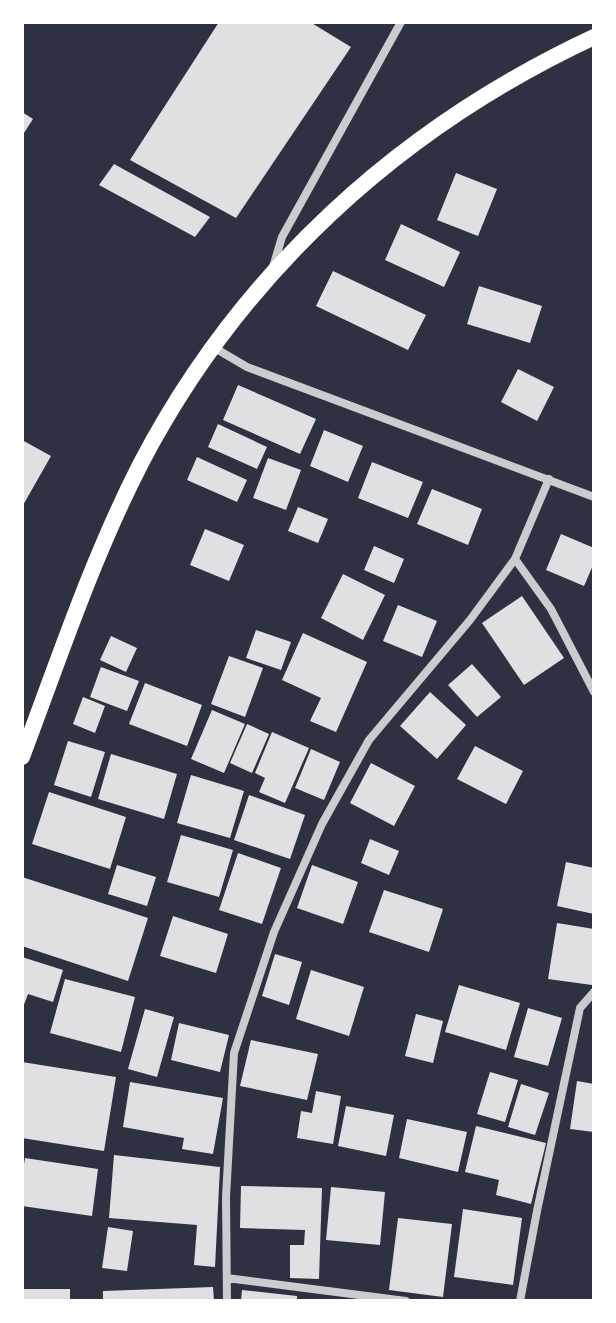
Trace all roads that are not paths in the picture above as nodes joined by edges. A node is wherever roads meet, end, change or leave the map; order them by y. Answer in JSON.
{"nodes":[{"id":1,"x":401,"y":22,"type":"edge"},
{"id":2,"x":594,"y":37,"type":"edge"},
{"id":3,"x":270,"y":275,"type":"junction"},
{"id":4,"x":213,"y":347,"type":"junction"},
{"id":5,"x":549,"y":479,"type":"junction"},
{"id":6,"x":594,"y":497,"type":"edge"},
{"id":7,"x":515,"y":559,"type":"junction"},
{"id":8,"x":594,"y":692,"type":"edge"},
{"id":9,"x":22,"y":757,"type":"edge"},
{"id":10,"x":594,"y":992,"type":"edge"},
{"id":11,"x":227,"y":1278,"type":"junction"},
{"id":12,"x":227,"y":1301,"type":"edge"},
{"id":13,"x":406,"y":1301,"type":"edge"},
{"id":14,"x":520,"y":1301,"type":"edge"}],
"edges":[{"from":1,"to":3,"type":"street"},
{"from":2,"to":3,"type":"main road"},
{"from":3,"to":4,"type":"main road"},
{"from":4,"to":5,"type":"street"},
{"from":4,"to":9,"type":"main road"},
{"from":5,"to":6,"type":"street"},
{"from":5,"to":7,"type":"street"},
{"from":7,"to":8,"type":"street"},
{"from":7,"to":11,"type":"street"},
{"from":10,"to":14,"type":"street"},
{"from":11,"to":12,"type":"street"},
{"from":11,"to":13,"type":"street"}]}
